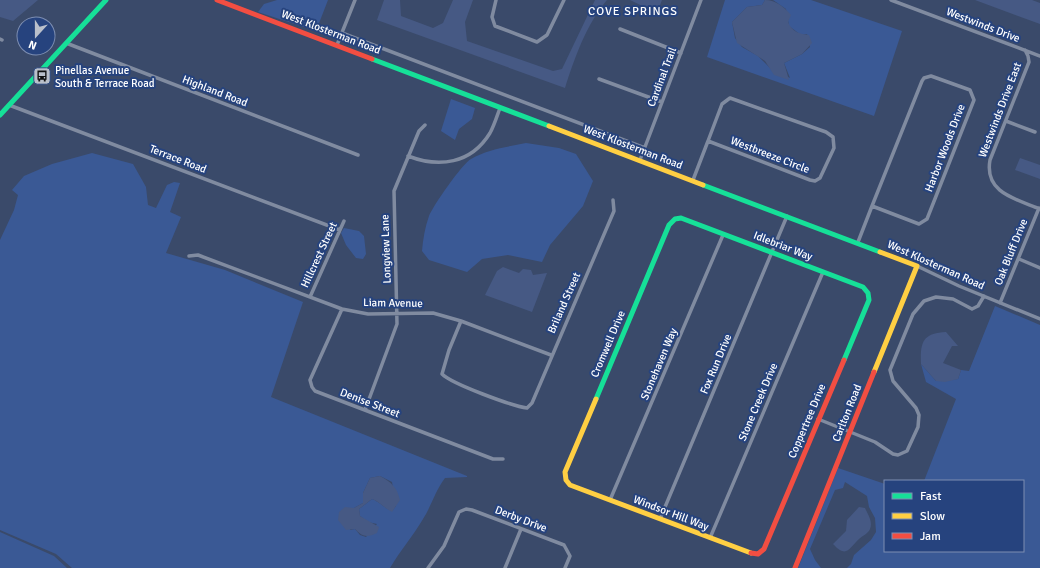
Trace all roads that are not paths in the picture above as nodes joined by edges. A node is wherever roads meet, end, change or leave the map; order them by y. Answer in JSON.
{"nodes":[{"id":1,"x":106,"y":0,"type":"edge"},
{"id":2,"x":217,"y":0,"type":"edge"},
{"id":3,"x":355,"y":0,"type":"edge"},
{"id":4,"x":496,"y":0,"type":"edge"},
{"id":5,"x":564,"y":0,"type":"edge"},
{"id":6,"x":701,"y":0,"type":"edge"},
{"id":7,"x":891,"y":0,"type":"edge"},
{"id":8,"x":620,"y":29,"type":"dead end"},
{"id":9,"x":342,"y":33,"type":"junction"},
{"id":10,"x":66,"y":43,"type":"junction"},
{"id":11,"x":337,"y":45,"type":"junction"},
{"id":12,"x":1025,"y":50,"type":"junction"},
{"id":13,"x":681,"y":53,"type":"junction"},
{"id":14,"x":1040,"y":56,"type":"edge"},
{"id":15,"x":599,"y":79,"type":"dead end"},
{"id":16,"x":662,"y":102,"type":"junction"},
{"id":17,"x":9,"y":105,"type":"junction"},
{"id":18,"x":500,"y":108,"type":"junction"},
{"id":19,"x":0,"y":115,"type":"edge"},
{"id":20,"x":1006,"y":121,"type":"junction"},
{"id":21,"x":426,"y":125,"type":"dead end"},
{"id":22,"x":1035,"y":132,"type":"dead end"},
{"id":23,"x":708,"y":141,"type":"junction"},
{"id":24,"x":645,"y":148,"type":"junction"},
{"id":25,"x":358,"y":155,"type":"dead end"},
{"id":26,"x":408,"y":156,"type":"junction"},
{"id":27,"x":640,"y":160,"type":"junction"},
{"id":28,"x":693,"y":180,"type":"junction"},
{"id":29,"x":613,"y":200,"type":"dead end"},
{"id":30,"x":872,"y":206,"type":"junction"},
{"id":31,"x":1039,"y":208,"type":"edge"},
{"id":32,"x":787,"y":216,"type":"junction"},
{"id":33,"x":681,"y":218,"type":"joint"},
{"id":34,"x":344,"y":221,"type":"dead end"},
{"id":35,"x":340,"y":230,"type":"junction"},
{"id":36,"x":724,"y":235,"type":"junction"},
{"id":37,"x":858,"y":242,"type":"junction"},
{"id":38,"x":773,"y":253,"type":"junction"},
{"id":39,"x":189,"y":256,"type":"dead end"},
{"id":40,"x":1018,"y":260,"type":"junction"},
{"id":41,"x":917,"y":266,"type":"junction"},
{"id":42,"x":1040,"y":268,"type":"edge"},
{"id":43,"x":823,"y":272,"type":"junction"},
{"id":44,"x":984,"y":296,"type":"junction"},
{"id":45,"x":310,"y":297,"type":"junction"},
{"id":46,"x":869,"y":300,"type":"joint"},
{"id":47,"x":1000,"y":303,"type":"junction"},
{"id":48,"x":342,"y":309,"type":"junction"},
{"id":49,"x":397,"y":313,"type":"junction"},
{"id":50,"x":1040,"y":319,"type":"edge"},
{"id":51,"x":461,"y":321,"type":"junction"},
{"id":52,"x":551,"y":355,"type":"junction"},
{"id":53,"x":364,"y":410,"type":"junction"},
{"id":54,"x":818,"y":419,"type":"junction"},
{"id":55,"x":850,"y":432,"type":"junction"},
{"id":56,"x":503,"y":459,"type":"dead end"},
{"id":57,"x":570,"y":484,"type":"joint"},
{"id":58,"x":610,"y":500,"type":"junction"},
{"id":59,"x":660,"y":519,"type":"junction"},
{"id":60,"x":521,"y":529,"type":"junction"},
{"id":61,"x":710,"y":538,"type":"junction"},
{"id":62,"x":764,"y":549,"type":"joint"},
{"id":63,"x":428,"y":568,"type":"edge"},
{"id":64,"x":505,"y":568,"type":"edge"},
{"id":65,"x":565,"y":568,"type":"edge"},
{"id":66,"x":795,"y":568,"type":"edge"}],
"edges":[{"from":1,"to":10,"type":"street"},
{"from":2,"to":11,"type":"street","name":"West Klosterman Road"},
{"from":3,"to":9,"type":"street"},
{"from":4,"to":5,"type":"street"},
{"from":6,"to":13,"type":"street","name":"Cardinal Trail"},
{"from":7,"to":12,"type":"street","name":"Westwinds Drive"},
{"from":8,"to":13,"type":"street"},
{"from":9,"to":11,"type":"street"},
{"from":9,"to":24,"type":"street"},
{"from":10,"to":17,"type":"street"},
{"from":10,"to":25,"type":"street","name":"Highland Road"},
{"from":11,"to":18,"type":"street","name":"West Klosterman Road"},
{"from":12,"to":14,"type":"street","name":"Westwinds Drive"},
{"from":12,"to":20,"type":"street","name":"Westwinds Drive East"},
{"from":13,"to":16,"type":"street","name":"Cardinal Trail"},
{"from":15,"to":16,"type":"street"},
{"from":16,"to":24,"type":"street","name":"Cardinal Trail"},
{"from":17,"to":19,"type":"street"},
{"from":17,"to":35,"type":"street","name":"Terrace Road"},
{"from":18,"to":26,"type":"street"},
{"from":18,"to":27,"type":"street","name":"West Klosterman Road"},
{"from":20,"to":22,"type":"street"},
{"from":20,"to":31,"type":"street","name":"Westwinds Drive East"},
{"from":21,"to":26,"type":"street","name":"Longview Lane"},
{"from":23,"to":23,"type":"street","name":"Westbreeze Circle"},
{"from":23,"to":28,"type":"street"},
{"from":24,"to":27,"type":"street","name":"Cardinal Trail"},
{"from":26,"to":49,"type":"street","name":"Longview Lane"},
{"from":27,"to":28,"type":"street","name":"West Klosterman Road"},
{"from":28,"to":32,"type":"street","name":"West Klosterman Road"},
{"from":29,"to":52,"type":"street","name":"Briland Street"},
{"from":30,"to":30,"type":"street","name":"Harbor Woods Drive"},
{"from":30,"to":37,"type":"street","name":"Harbor Woods Drive"},
{"from":31,"to":40,"type":"street","name":"Oak Bluff Drive"},
{"from":32,"to":37,"type":"street","name":"West Klosterman Road"},
{"from":32,"to":38,"type":"street","name":"Fox Run Drive"},
{"from":33,"to":36,"type":"street","name":"Idlebriar Way"},
{"from":33,"to":57,"type":"street","name":"Cromwell Drive"},
{"from":34,"to":35,"type":"street","name":"Hillcrest Street"},
{"from":35,"to":45,"type":"street","name":"Hillcrest Street"},
{"from":36,"to":38,"type":"street","name":"Idlebriar Way"},
{"from":36,"to":58,"type":"street","name":"Stonehaven Way"},
{"from":37,"to":41,"type":"street","name":"West Klosterman Road"},
{"from":38,"to":43,"type":"street","name":"Idlebriar Way"},
{"from":38,"to":59,"type":"street","name":"Fox Run Drive"},
{"from":39,"to":45,"type":"street","name":"Liam Avenue"},
{"from":40,"to":42,"type":"street"},
{"from":40,"to":47,"type":"street","name":"Oak Bluff Drive"},
{"from":41,"to":44,"type":"street","name":"West Klosterman Road"},
{"from":41,"to":55,"type":"street","name":"Carlton Road"},
{"from":43,"to":46,"type":"street","name":"Idlebriar Way"},
{"from":43,"to":61,"type":"street","name":"Stone Creek Drive"},
{"from":44,"to":47,"type":"street","name":"West Klosterman Road"},
{"from":44,"to":55,"type":"street"},
{"from":45,"to":48,"type":"street","name":"Liam Avenue"},
{"from":46,"to":54,"type":"street","name":"Coppertree Drive"},
{"from":47,"to":50,"type":"street","name":"West Klosterman Road"},
{"from":48,"to":49,"type":"street","name":"Liam Avenue"},
{"from":48,"to":53,"type":"street","name":"Denise Street"},
{"from":49,"to":51,"type":"street","name":"Liam Avenue"},
{"from":49,"to":53,"type":"street","name":"Longview Lane"},
{"from":51,"to":52,"type":"street","name":"Liam Avenue"},
{"from":51,"to":52,"type":"street","name":"Briland Street"},
{"from":53,"to":56,"type":"street","name":"Denise Street"},
{"from":54,"to":55,"type":"street"},
{"from":54,"to":62,"type":"street","name":"Coppertree Drive"},
{"from":55,"to":66,"type":"street","name":"Carlton Road"},
{"from":57,"to":58,"type":"street","name":"Windsor Hill Way"},
{"from":58,"to":59,"type":"street","name":"Windsor Hill Way"},
{"from":59,"to":61,"type":"street","name":"Windsor Hill Way"},
{"from":60,"to":63,"type":"street","name":"Derby Drive"},
{"from":60,"to":64,"type":"street"},
{"from":60,"to":65,"type":"street","name":"Derby Drive"},
{"from":61,"to":62,"type":"street","name":"Windsor Hill Way"}]}
